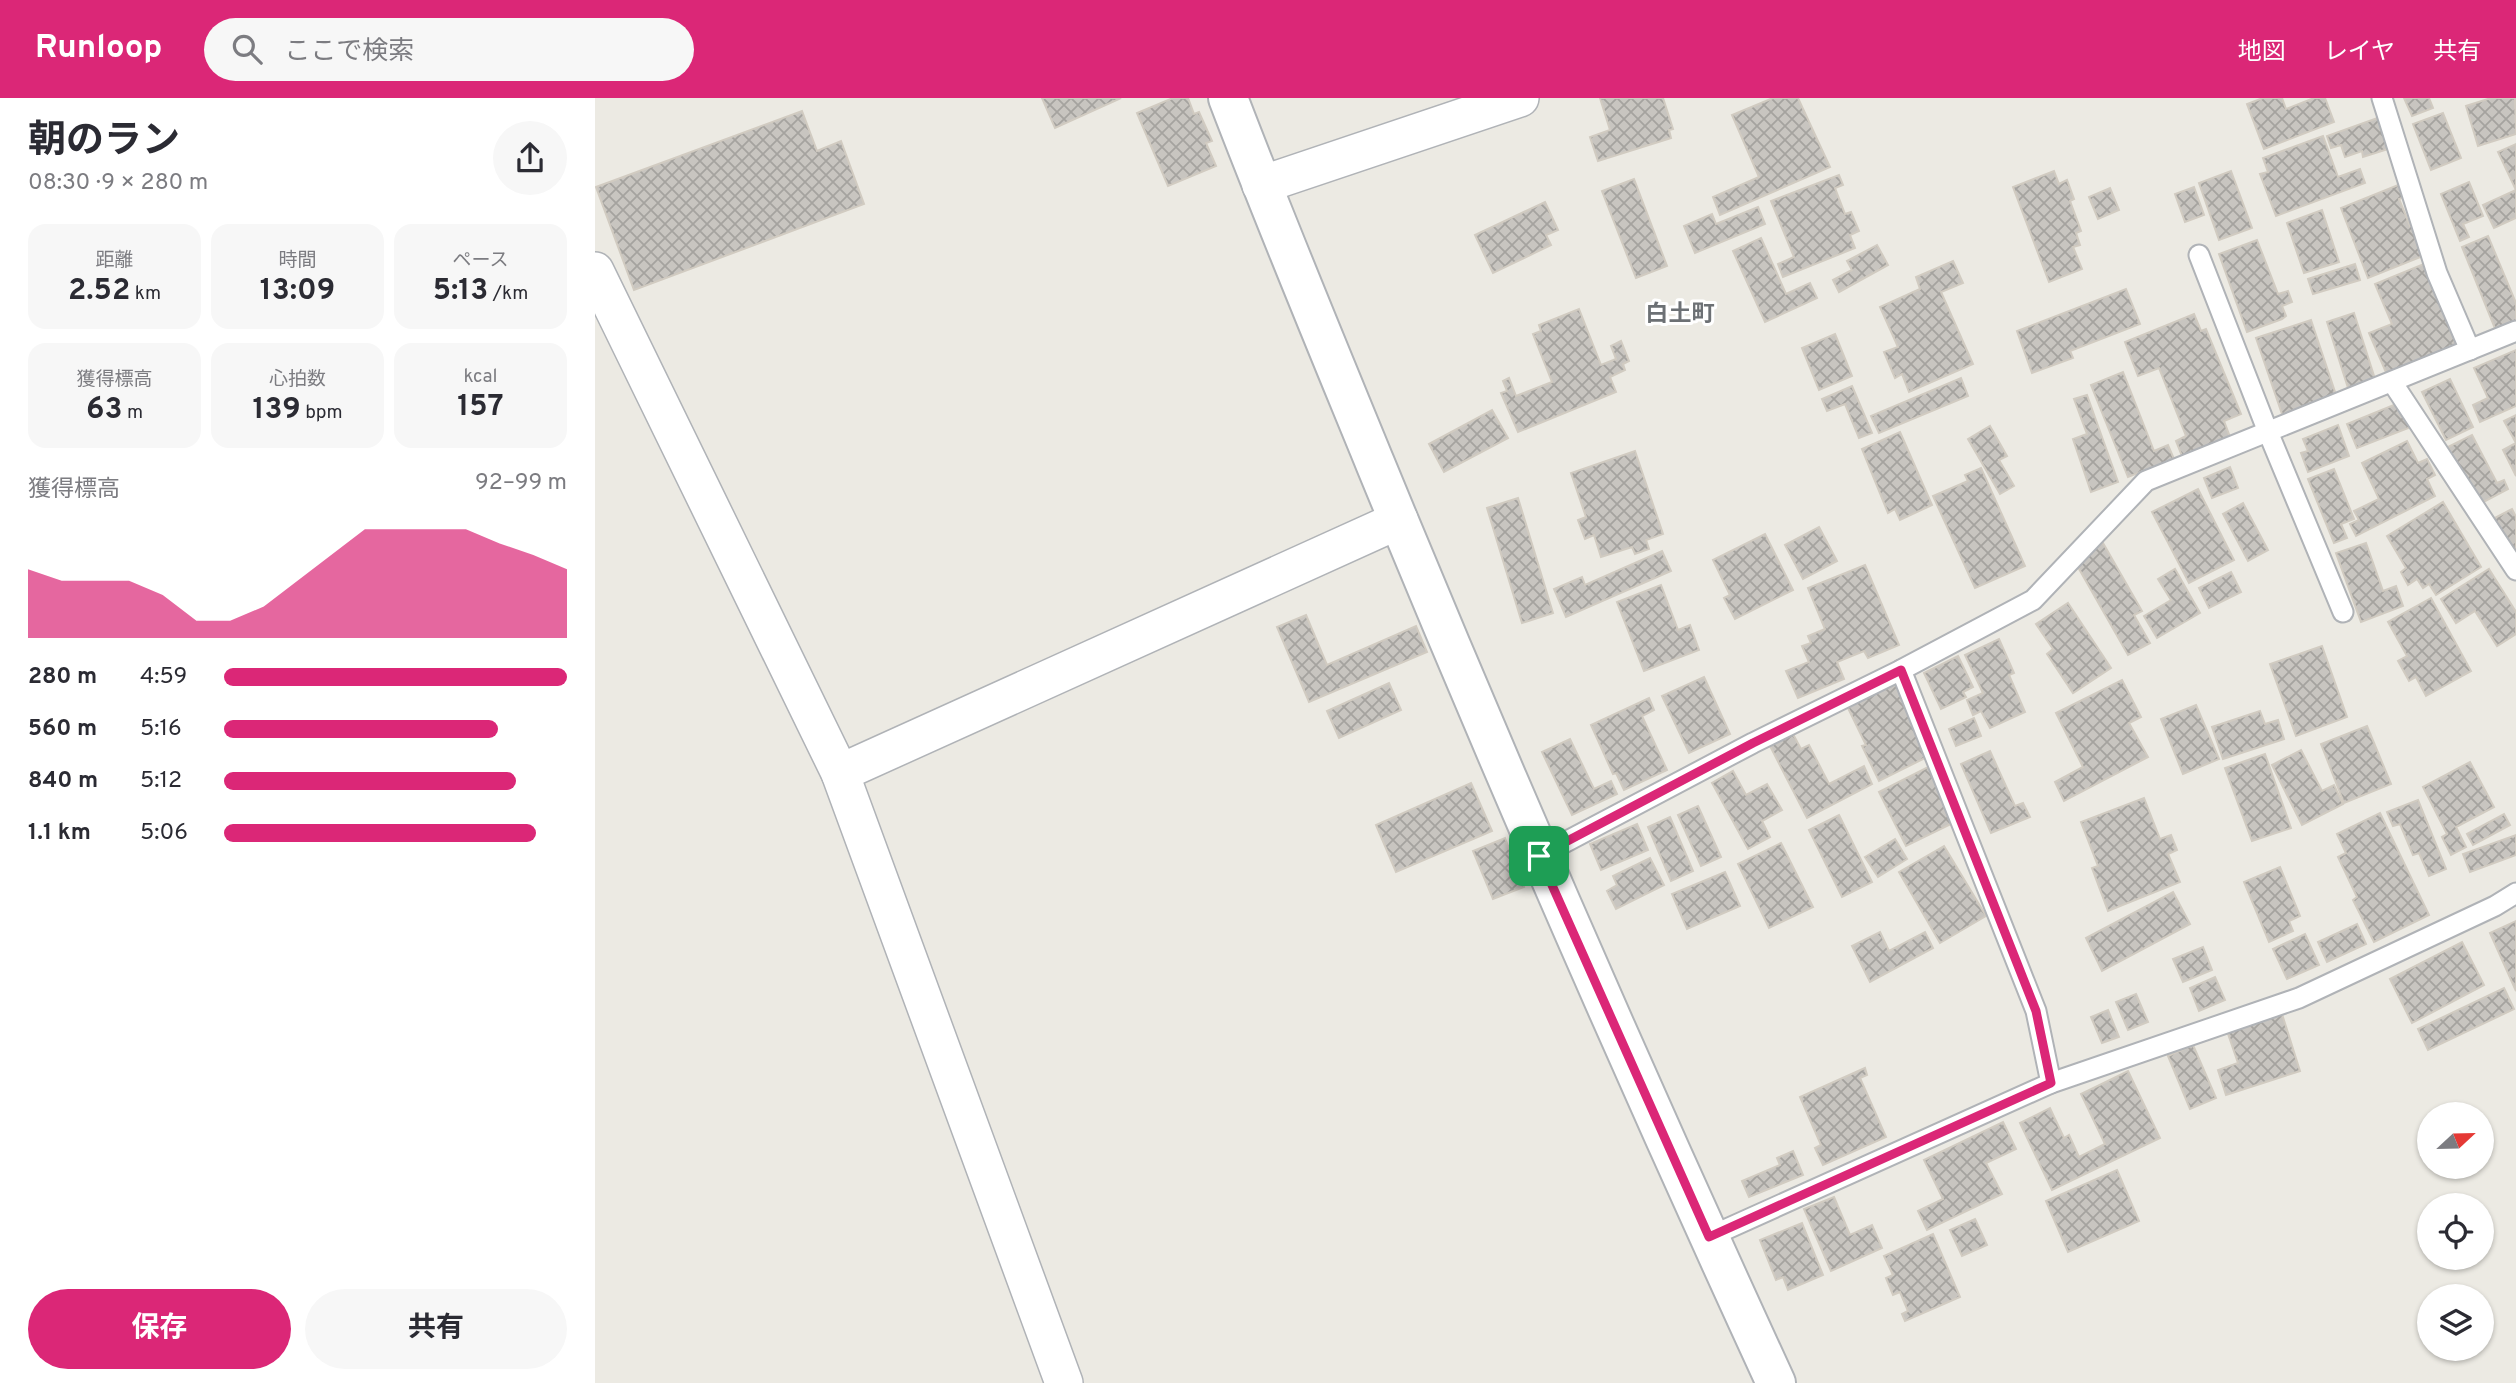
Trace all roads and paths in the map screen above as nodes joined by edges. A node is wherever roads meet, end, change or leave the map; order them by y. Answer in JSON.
{"nodes":[{"id":1,"x":1228,"y":98,"type":"edge"},
{"id":2,"x":1520,"y":98,"type":"edge"},
{"id":3,"x":2382,"y":98,"type":"edge"},
{"id":4,"x":1261,"y":185,"type":"junction"},
{"id":5,"x":2199,"y":254,"type":"dead end"},
{"id":6,"x":595,"y":271,"type":"edge"},
{"id":7,"x":2516,"y":331,"type":"edge"},
{"id":8,"x":2470,"y":350,"type":"junction"},
{"id":9,"x":2392,"y":382,"type":"junction"},
{"id":10,"x":2268,"y":432,"type":"junction"},
{"id":11,"x":1399,"y":520,"type":"junction"},
{"id":12,"x":2516,"y":570,"type":"edge"},
{"id":13,"x":2343,"y":612,"type":"dead end"},
{"id":14,"x":1901,"y":670,"type":"junction"},
{"id":15,"x":840,"y":773,"type":"junction"},
{"id":16,"x":1539,"y":856,"type":"junction"},
{"id":17,"x":2516,"y":893,"type":"edge"},
{"id":18,"x":2051,"y":1083,"type":"junction"},
{"id":19,"x":1709,"y":1237,"type":"junction"},
{"id":20,"x":1064,"y":1383,"type":"edge"},
{"id":21,"x":1776,"y":1383,"type":"edge"}],
"edges":[{"from":1,"to":4,"type":"street"},
{"from":2,"to":4,"type":"street"},
{"from":3,"to":8,"type":"lane"},
{"from":4,"to":11,"type":"street"},
{"from":5,"to":10,"type":"lane"},
{"from":6,"to":15,"type":"street"},
{"from":7,"to":8,"type":"lane"},
{"from":8,"to":9,"type":"lane"},
{"from":9,"to":10,"type":"lane"},
{"from":9,"to":12,"type":"lane"},
{"from":10,"to":13,"type":"lane"},
{"from":10,"to":14,"type":"lane"},
{"from":11,"to":15,"type":"street"},
{"from":11,"to":16,"type":"street"},
{"from":14,"to":16,"type":"lane"},
{"from":14,"to":18,"type":"lane"},
{"from":15,"to":20,"type":"street"},
{"from":16,"to":19,"type":"street"},
{"from":17,"to":18,"type":"lane"},
{"from":18,"to":19,"type":"lane"},
{"from":19,"to":21,"type":"street"}]}
